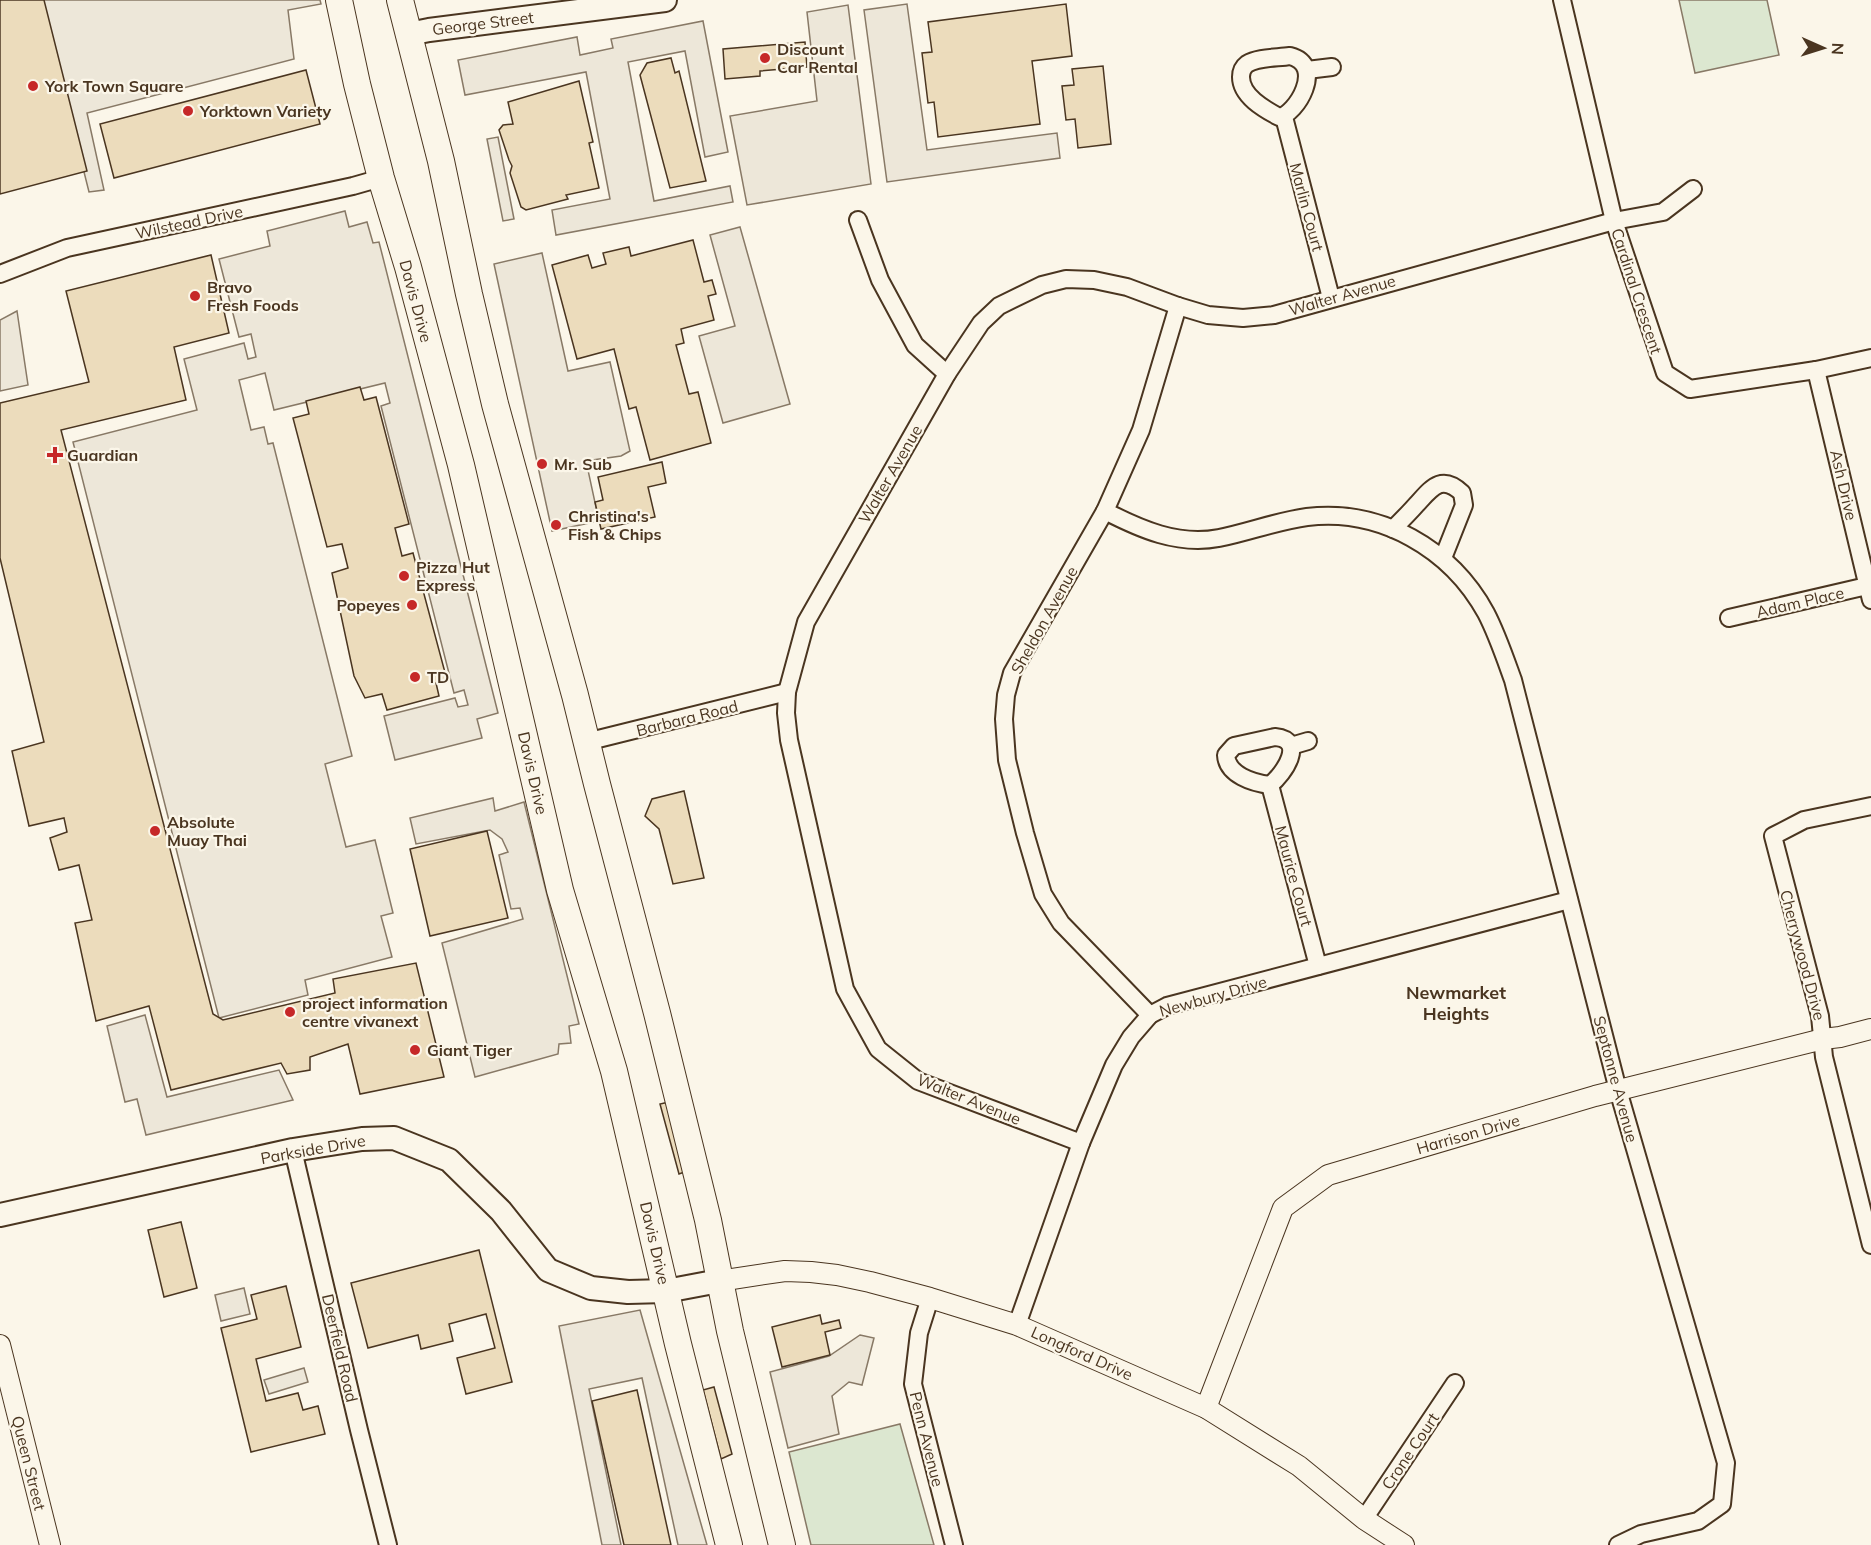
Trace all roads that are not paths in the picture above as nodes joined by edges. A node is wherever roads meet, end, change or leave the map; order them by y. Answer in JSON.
{"nodes":[{"id":1,"x":339,"y":0,"type":"edge"},
{"id":2,"x":400,"y":0,"type":"edge"},
{"id":3,"x":666,"y":0,"type":"edge"},
{"id":4,"x":1562,"y":0,"type":"edge"},
{"id":5,"x":409,"y":34,"type":"junction"},
{"id":6,"x":1332,"y":67,"type":"dead end"},
{"id":7,"x":1307,"y":70,"type":"junction"},
{"id":8,"x":1284,"y":117,"type":"junction"},
{"id":9,"x":381,"y":178,"type":"junction"},
{"id":10,"x":1693,"y":189,"type":"dead end"},
{"id":11,"x":858,"y":220,"type":"dead end"},
{"id":12,"x":1614,"y":221,"type":"junction"},
{"id":13,"x":0,"y":274,"type":"edge"},
{"id":14,"x":1331,"y":298,"type":"junction"},
{"id":15,"x":1178,"y":306,"type":"junction"},
{"id":16,"x":1871,"y":358,"type":"edge"},
{"id":17,"x":1816,"y":370,"type":"junction"},
{"id":18,"x":947,"y":374,"type":"junction"},
{"id":19,"x":1105,"y":511,"type":"junction"},
{"id":20,"x":1393,"y":529,"type":"junction"},
{"id":21,"x":1443,"y":558,"type":"junction"},
{"id":22,"x":1870,"y":590,"type":"edge"},
{"id":23,"x":1730,"y":618,"type":"dead end"},
{"id":24,"x":787,"y":692,"type":"junction"},
{"id":25,"x":1308,"y":741,"type":"dead end"},
{"id":26,"x":586,"y":742,"type":"junction"},
{"id":27,"x":1291,"y":746,"type":"junction"},
{"id":28,"x":1270,"y":785,"type":"junction"},
{"id":29,"x":1871,"y":806,"type":"edge"},
{"id":30,"x":1569,"y":900,"type":"junction"},
{"id":31,"x":1318,"y":966,"type":"junction"},
{"id":32,"x":1150,"y":1015,"type":"junction"},
{"id":33,"x":1871,"y":1029,"type":"edge"},
{"id":34,"x":1823,"y":1039,"type":"junction"},
{"id":35,"x":1617,"y":1090,"type":"junction"},
{"id":36,"x":1081,"y":1143,"type":"junction"},
{"id":37,"x":293,"y":1150,"type":"junction"},
{"id":38,"x":0,"y":1215,"type":"edge"},
{"id":39,"x":1871,"y":1245,"type":"edge"},
{"id":40,"x":719,"y":1281,"type":"junction"},
{"id":41,"x":666,"y":1291,"type":"junction"},
{"id":42,"x":930,"y":1298,"type":"junction"},
{"id":43,"x":1017,"y":1324,"type":"junction"},
{"id":44,"x":0,"y":1346,"type":"edge"},
{"id":45,"x":3,"y":1370,"type":"edge"},
{"id":46,"x":1455,"y":1383,"type":"dead end"},
{"id":47,"x":1206,"y":1408,"type":"junction"},
{"id":48,"x":1364,"y":1519,"type":"junction"},
{"id":49,"x":50,"y":1545,"type":"edge"},
{"id":50,"x":388,"y":1545,"type":"edge"},
{"id":51,"x":729,"y":1545,"type":"edge"},
{"id":52,"x":782,"y":1545,"type":"edge"},
{"id":53,"x":954,"y":1545,"type":"edge"},
{"id":54,"x":1404,"y":1545,"type":"edge"},
{"id":55,"x":1618,"y":1545,"type":"edge"}],
"edges":[{"from":1,"to":9,"type":"main road","name":"Davis Drive"},
{"from":2,"to":5,"type":"main road"},
{"from":3,"to":5,"type":"main road","name":"George Street"},
{"from":4,"to":12,"type":"street","name":"Cardinal Crescent"},
{"from":5,"to":26,"type":"main road"},
{"from":6,"to":7,"type":"street"},
{"from":7,"to":8,"type":"street"},
{"from":7,"to":8,"type":"street"},
{"from":8,"to":14,"type":"street","name":"Marlin Court"},
{"from":9,"to":13,"type":"street","name":"Wilstead Drive"},
{"from":9,"to":41,"type":"main road","name":"Davis Drive"},
{"from":10,"to":12,"type":"street","name":"Walter Avenue"},
{"from":11,"to":18,"type":"street"},
{"from":12,"to":14,"type":"street","name":"Walter Avenue"},
{"from":12,"to":17,"type":"street","name":"Cardinal Crescent"},
{"from":14,"to":15,"type":"street","name":"Walter Avenue"},
{"from":15,"to":18,"type":"street","name":"Walter Avenue"},
{"from":15,"to":19,"type":"street","name":"Sheldon Avenue"},
{"from":16,"to":17,"type":"street","name":"Cardinal Crescent"},
{"from":17,"to":22,"type":"street","name":"Ash Drive"},
{"from":18,"to":24,"type":"street","name":"Walter Avenue"},
{"from":19,"to":20,"type":"street","name":"Septonne Avenue"},
{"from":19,"to":32,"type":"street","name":"Sheldon Avenue"},
{"from":20,"to":21,"type":"street","name":"Septonne Avenue"},
{"from":20,"to":21,"type":"street"},
{"from":21,"to":30,"type":"street","name":"Septonne Avenue"},
{"from":22,"to":23,"type":"street","name":"Adam Place"},
{"from":24,"to":26,"type":"street","name":"Barbara Road"},
{"from":24,"to":36,"type":"street","name":"Walter Avenue"},
{"from":25,"to":27,"type":"street"},
{"from":26,"to":40,"type":"main road"},
{"from":27,"to":28,"type":"street"},
{"from":27,"to":28,"type":"street"},
{"from":28,"to":31,"type":"street","name":"Maurice Court"},
{"from":29,"to":34,"type":"street","name":"Cherrywood Drive"},
{"from":30,"to":31,"type":"street","name":"Newbury Drive"},
{"from":30,"to":35,"type":"street","name":"Septonne Avenue"},
{"from":31,"to":32,"type":"street","name":"Newbury Drive"},
{"from":32,"to":36,"type":"street","name":"Newbury Drive"},
{"from":33,"to":34,"type":"street","name":"Harrison Drive"},
{"from":34,"to":35,"type":"street","name":"Harrison Drive"},
{"from":34,"to":39,"type":"street","name":"Cherrywood Drive"},
{"from":35,"to":47,"type":"street","name":"Harrison Drive"},
{"from":35,"to":55,"type":"street","name":"Septonne Avenue"},
{"from":36,"to":43,"type":"street","name":"Newbury Drive"},
{"from":37,"to":38,"type":"main road","name":"Parkside Drive"},
{"from":37,"to":41,"type":"main road","name":"Parkside Drive"},
{"from":37,"to":50,"type":"street","name":"Deerfield Road"},
{"from":40,"to":41,"type":"main road","name":"Parkside Drive"},
{"from":40,"to":42,"type":"street","name":"Longford Drive"},
{"from":40,"to":52,"type":"main road"},
{"from":41,"to":51,"type":"main road","name":"Davis Drive"},
{"from":42,"to":43,"type":"street","name":"Longford Drive"},
{"from":42,"to":53,"type":"street","name":"Penn Avenue"},
{"from":43,"to":47,"type":"street","name":"Longford Drive"},
{"from":44,"to":45,"type":"street","name":"Queen Street"},
{"from":45,"to":49,"type":"street","name":"Queen Street"},
{"from":46,"to":48,"type":"street","name":"Crone Court"},
{"from":47,"to":48,"type":"street","name":"Longford Drive"},
{"from":48,"to":54,"type":"street","name":"Longford Drive"}]}
